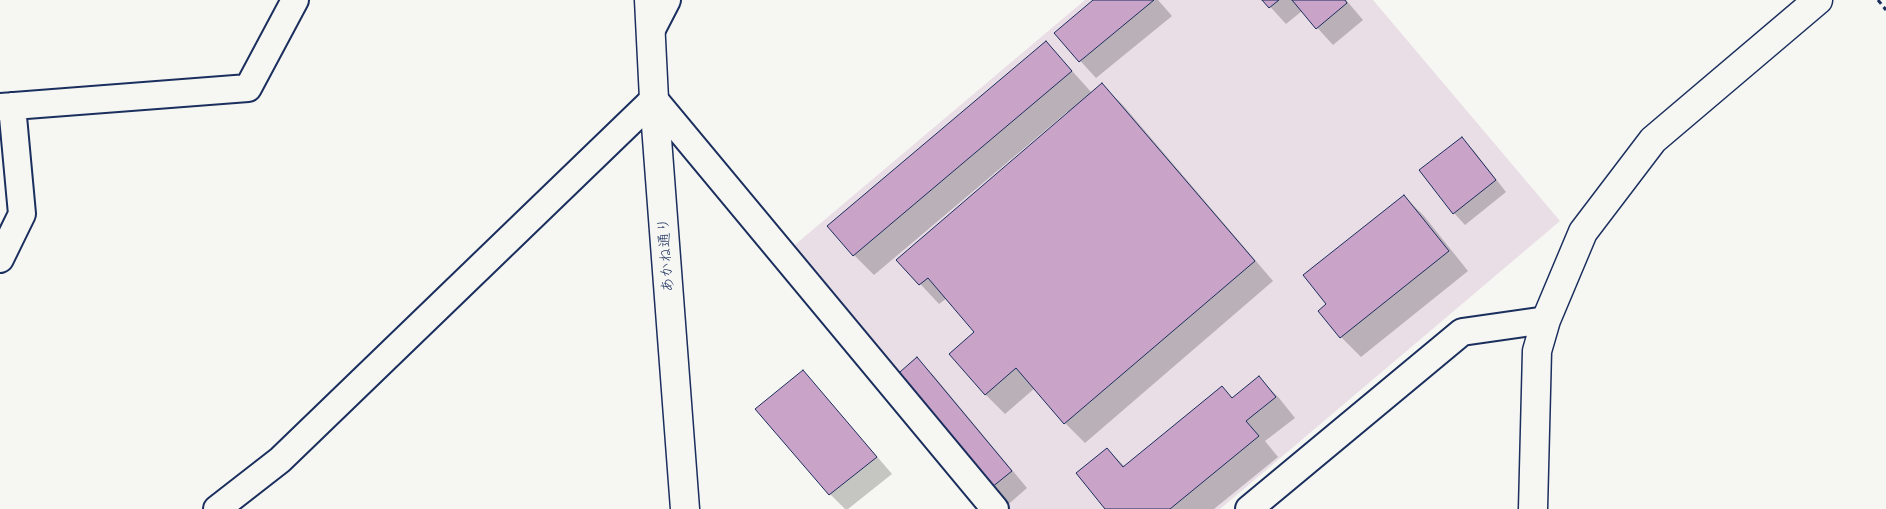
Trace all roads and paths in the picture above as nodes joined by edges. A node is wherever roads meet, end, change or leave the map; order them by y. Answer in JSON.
{"nodes":[{"id":1,"x":295,"y":0,"type":"edge"},
{"id":2,"x":649,"y":0,"type":"edge"},
{"id":3,"x":667,"y":0,"type":"edge"},
{"id":4,"x":1818,"y":0,"type":"edge"},
{"id":5,"x":1878,"y":0,"type":"edge"},
{"id":6,"x":1886,"y":10,"type":"edge"},
{"id":7,"x":652,"y":29,"type":"junction"},
{"id":8,"x":654,"y":99,"type":"junction"},
{"id":9,"x":6,"y":107,"type":"edge"},
{"id":10,"x":0,"y":259,"type":"edge"},
{"id":11,"x":1546,"y":320,"type":"junction"},
{"id":12,"x":217,"y":509,"type":"edge"},
{"id":13,"x":685,"y":509,"type":"edge"},
{"id":14,"x":995,"y":509,"type":"edge"},
{"id":15,"x":1249,"y":509,"type":"edge"},
{"id":16,"x":1534,"y":509,"type":"edge"}],
"edges":[{"from":1,"to":9,"type":"street"},
{"from":2,"to":7,"type":"street","name":"あかね通り"},
{"from":3,"to":7,"type":"street"},
{"from":4,"to":11,"type":"street"},
{"from":5,"to":6,"type":"path"},
{"from":7,"to":8,"type":"street","name":"あかね通り"},
{"from":8,"to":12,"type":"street"},
{"from":8,"to":13,"type":"street","name":"あかね通り"},
{"from":8,"to":14,"type":"street"},
{"from":9,"to":10,"type":"street"},
{"from":11,"to":15,"type":"street"},
{"from":11,"to":16,"type":"street"}]}
